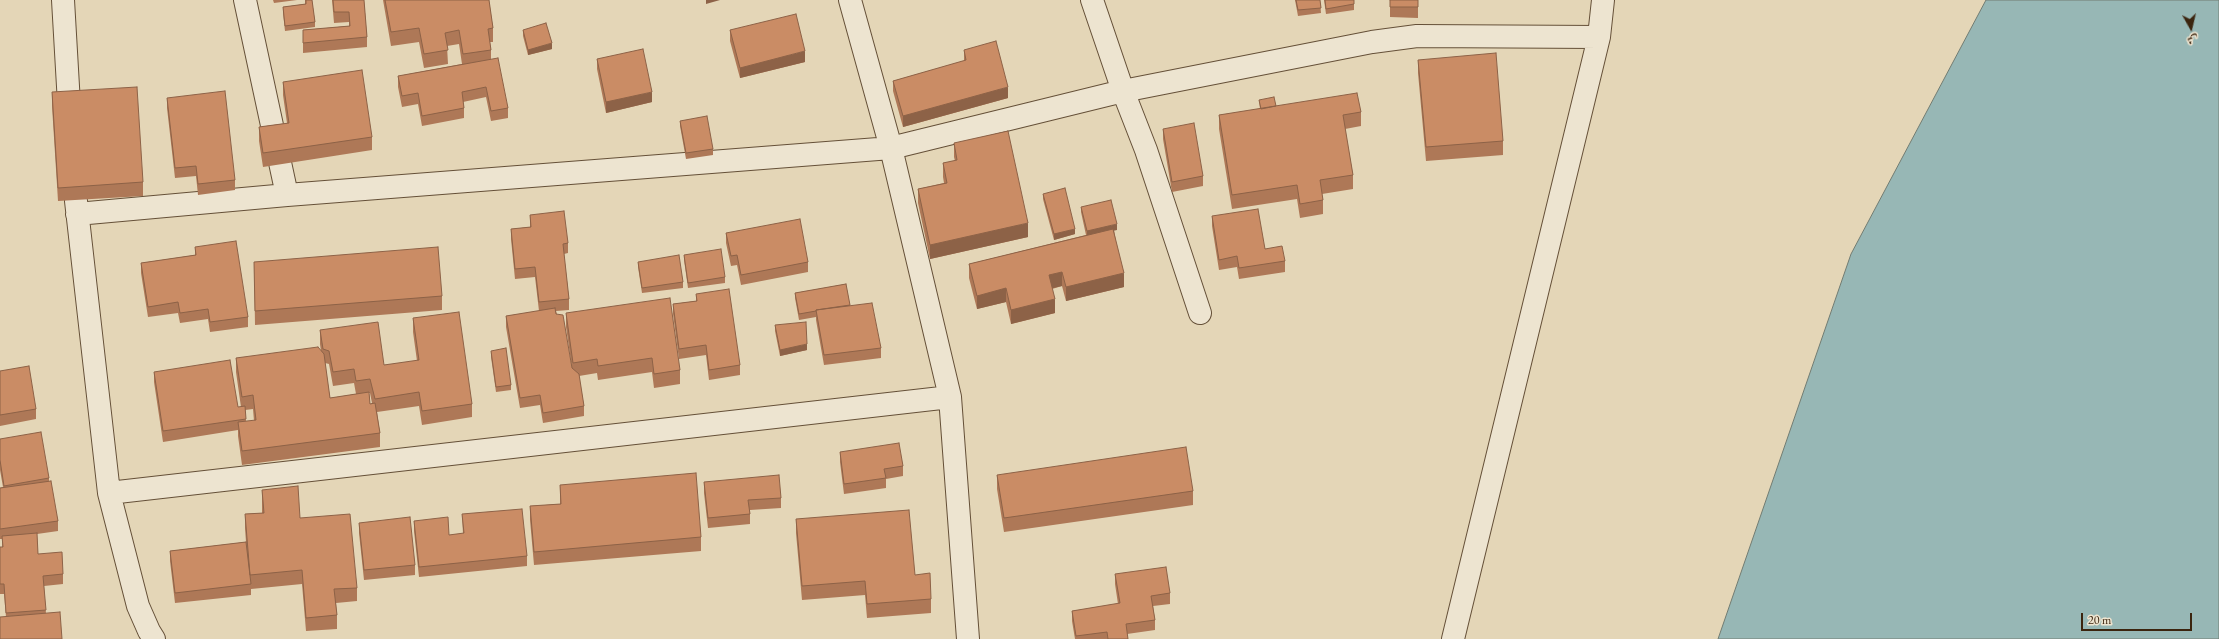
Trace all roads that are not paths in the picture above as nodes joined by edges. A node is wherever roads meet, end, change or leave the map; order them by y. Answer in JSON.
{"nodes":[{"id":1,"x":63,"y":0,"type":"edge"},
{"id":2,"x":245,"y":0,"type":"edge"},
{"id":3,"x":850,"y":0,"type":"edge"},
{"id":4,"x":1092,"y":0,"type":"edge"},
{"id":5,"x":1603,"y":0,"type":"edge"},
{"id":6,"x":1598,"y":38,"type":"junction"},
{"id":7,"x":1123,"y":91,"type":"junction"},
{"id":8,"x":71,"y":139,"type":"edge"},
{"id":9,"x":891,"y":148,"type":"junction"},
{"id":10,"x":75,"y":184,"type":"edge"},
{"id":11,"x":287,"y":195,"type":"junction"},
{"id":12,"x":77,"y":214,"type":"junction"},
{"id":13,"x":1200,"y":313,"type":"dead end"},
{"id":14,"x":950,"y":397,"type":"junction"},
{"id":15,"x":109,"y":493,"type":"junction"},
{"id":16,"x":154,"y":639,"type":"edge"},
{"id":17,"x":968,"y":639,"type":"edge"},
{"id":18,"x":1453,"y":639,"type":"edge"}],
"edges":[{"from":1,"to":8,"type":"street"},
{"from":2,"to":11,"type":"street"},
{"from":3,"to":9,"type":"street"},
{"from":4,"to":7,"type":"street"},
{"from":5,"to":6,"type":"street"},
{"from":6,"to":7,"type":"street"},
{"from":6,"to":18,"type":"street"},
{"from":7,"to":9,"type":"street"},
{"from":7,"to":13,"type":"street"},
{"from":9,"to":11,"type":"street"},
{"from":9,"to":14,"type":"street"},
{"from":10,"to":12,"type":"street"},
{"from":11,"to":12,"type":"street"},
{"from":12,"to":15,"type":"street"},
{"from":14,"to":15,"type":"street"},
{"from":14,"to":17,"type":"street"},
{"from":15,"to":16,"type":"street"}]}
